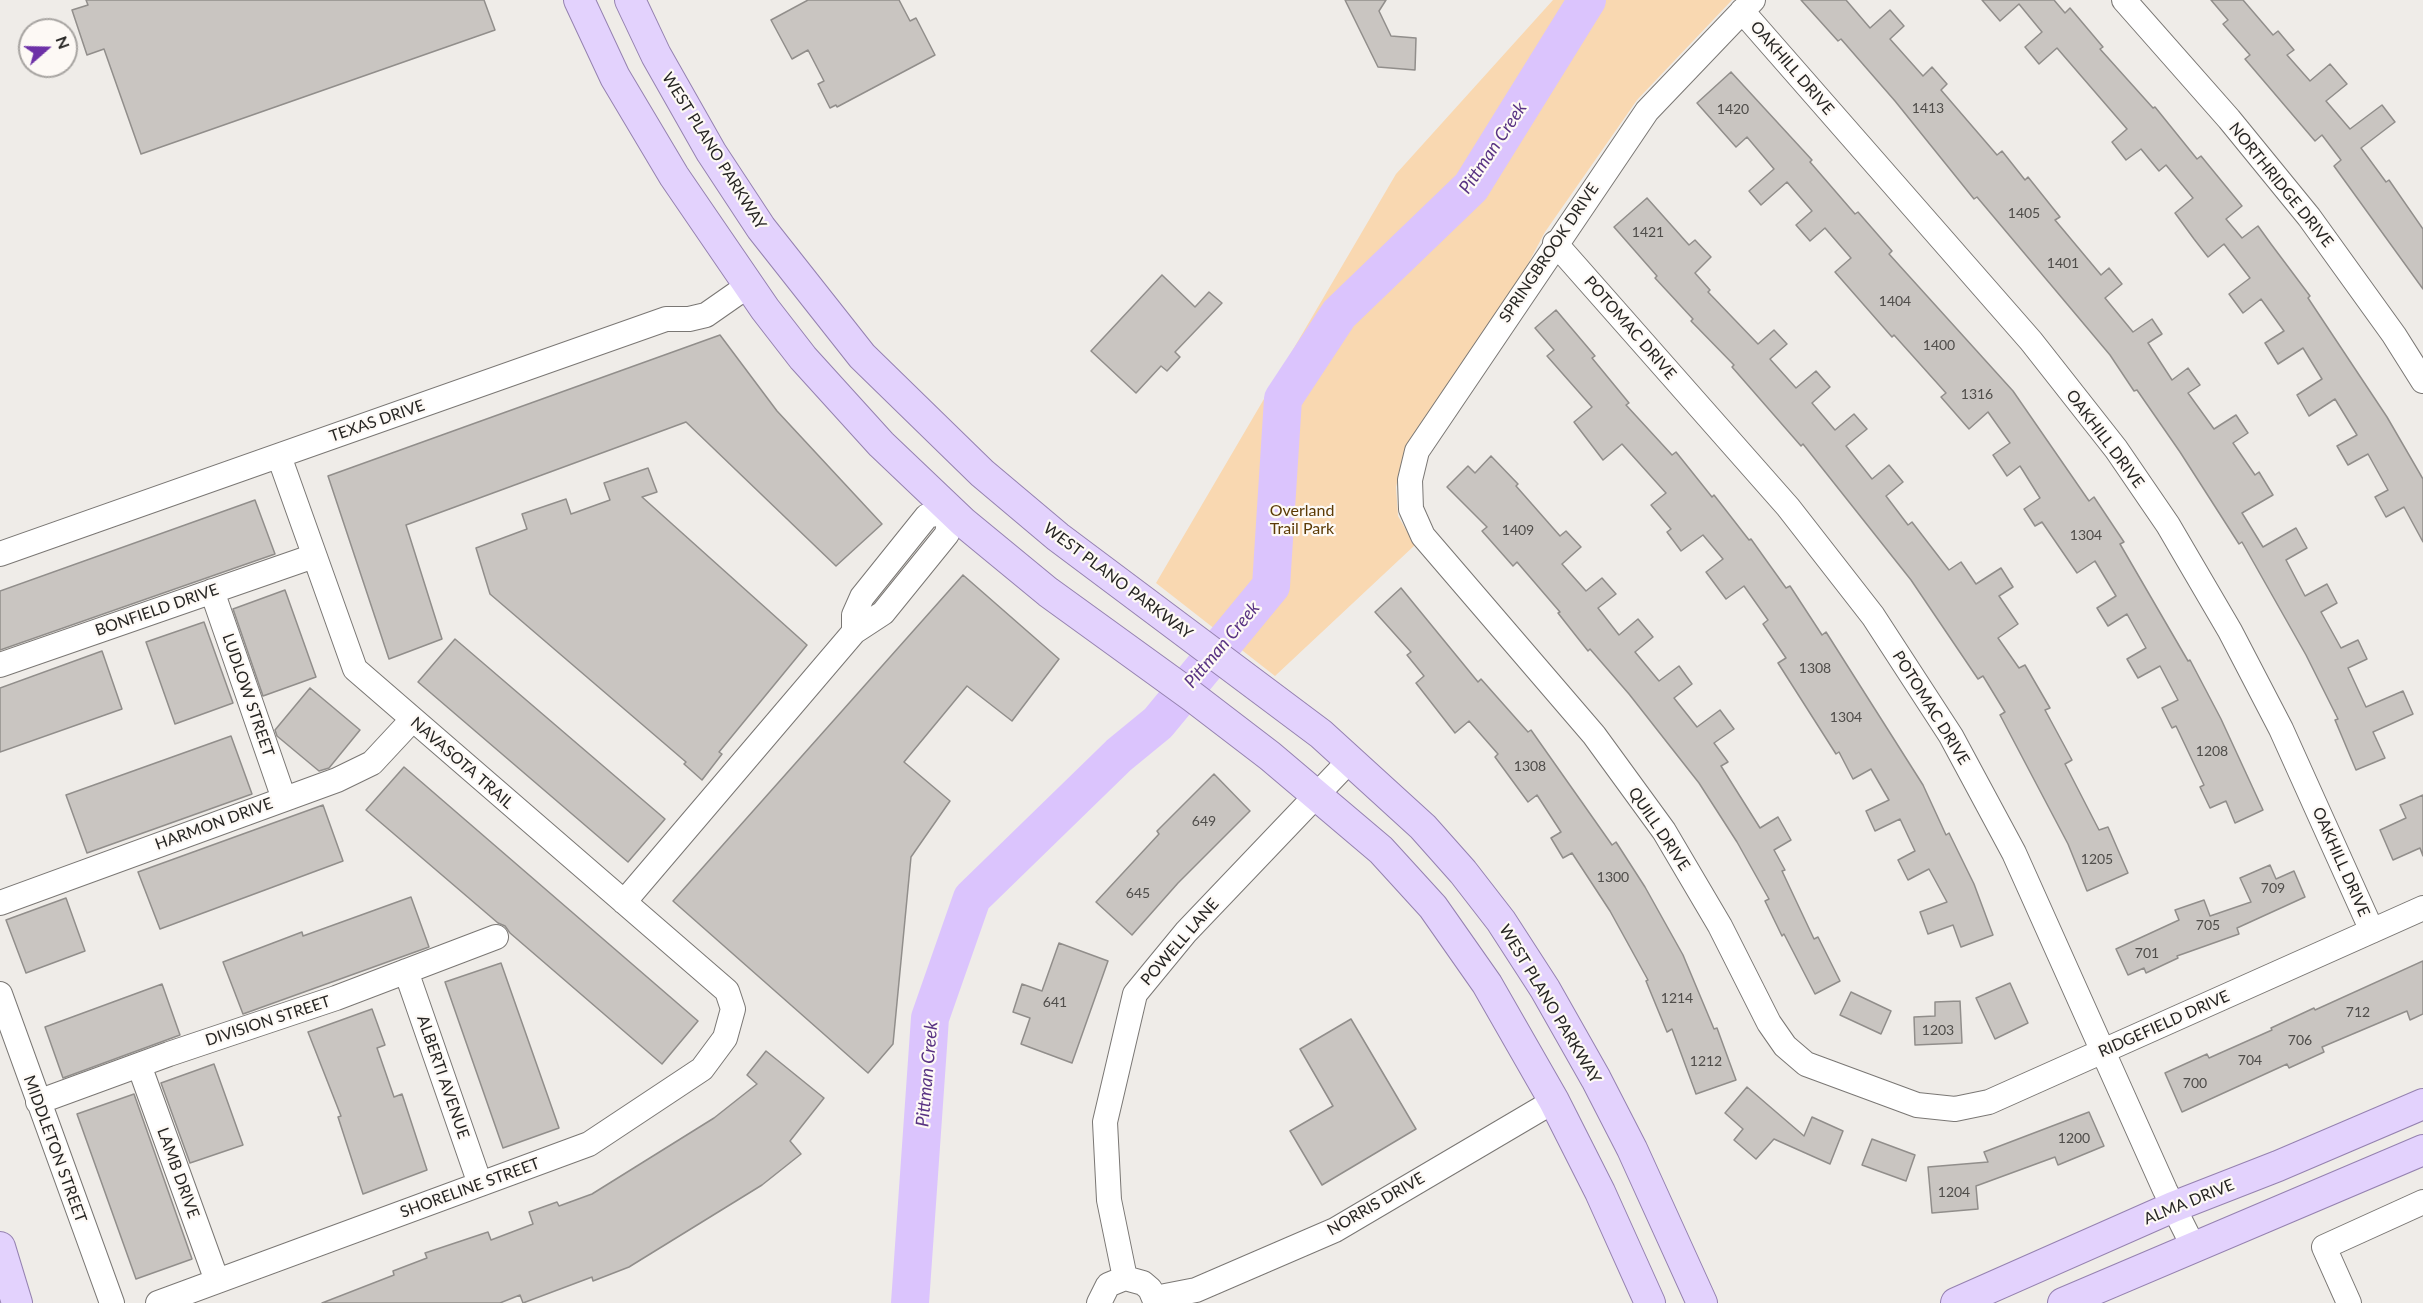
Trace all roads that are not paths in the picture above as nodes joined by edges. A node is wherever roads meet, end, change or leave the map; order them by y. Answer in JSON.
{"nodes":[{"id":1,"x":579,"y":0,"type":"edge"},
{"id":2,"x":630,"y":0,"type":"edge"},
{"id":3,"x":2124,"y":0,"type":"edge"},
{"id":4,"x":1747,"y":6,"type":"edge"},
{"id":5,"x":656,"y":55,"type":"junction"},
{"id":6,"x":615,"y":76,"type":"junction"},
{"id":7,"x":711,"y":152,"type":"junction"},
{"id":8,"x":674,"y":176,"type":"junction"},
{"id":9,"x":1555,"y":243,"type":"junction"},
{"id":10,"x":749,"y":285,"type":"junction"},
{"id":11,"x":2423,"y":381,"type":"edge"},
{"id":12,"x":279,"y":456,"type":"junction"},
{"id":13,"x":951,"y":510,"type":"junction"},
{"id":14,"x":1423,"y":536,"type":"joint"},
{"id":15,"x":1,"y":549,"type":"edge"},
{"id":16,"x":314,"y":556,"type":"junction"},
{"id":17,"x":212,"y":591,"type":"junction"},
{"id":18,"x":0,"y":665,"type":"edge"},
{"id":19,"x":412,"y":720,"type":"junction"},
{"id":20,"x":1351,"y":759,"type":"junction"},
{"id":21,"x":1317,"y":796,"type":"junction"},
{"id":22,"x":284,"y":799,"type":"junction"},
{"id":23,"x":624,"y":902,"type":"junction"},
{"id":24,"x":0,"y":903,"type":"edge"},
{"id":25,"x":2423,"y":908,"type":"edge"},
{"id":26,"x":2372,"y":931,"type":"junction"},
{"id":27,"x":496,"y":937,"type":"dead end"},
{"id":28,"x":406,"y":970,"type":"junction"},
{"id":29,"x":0,"y":994,"type":"edge"},
{"id":30,"x":733,"y":1009,"type":"joint"},
{"id":31,"x":2103,"y":1052,"type":"junction"},
{"id":32,"x":139,"y":1065,"type":"junction"},
{"id":33,"x":1596,"y":1079,"type":"junction"},
{"id":34,"x":1898,"y":1100,"type":"joint"},
{"id":35,"x":1554,"y":1101,"type":"junction"},
{"id":36,"x":38,"y":1102,"type":"junction"},
{"id":37,"x":2423,"y":1104,"type":"edge"},
{"id":38,"x":2423,"y":1150,"type":"edge"},
{"id":39,"x":480,"y":1184,"type":"junction"},
{"id":40,"x":2423,"y":1202,"type":"edge"},
{"id":41,"x":2173,"y":1208,"type":"junction"},
{"id":42,"x":2193,"y":1246,"type":"junction"},
{"id":43,"x":0,"y":1247,"type":"edge"},
{"id":44,"x":1125,"y":1278,"type":"junction"},
{"id":45,"x":217,"y":1281,"type":"junction"},
{"id":46,"x":1155,"y":1301,"type":"edge"},
{"id":47,"x":17,"y":1303,"type":"edge"},
{"id":48,"x":112,"y":1303,"type":"edge"},
{"id":49,"x":158,"y":1303,"type":"edge"},
{"id":50,"x":1099,"y":1303,"type":"edge"},
{"id":51,"x":1650,"y":1303,"type":"edge"},
{"id":52,"x":1702,"y":1303,"type":"edge"},
{"id":53,"x":1956,"y":1303,"type":"edge"},
{"id":54,"x":2063,"y":1303,"type":"edge"},
{"id":55,"x":2349,"y":1303,"type":"edge"}],
"edges":[{"from":1,"to":6,"type":"main road"},
{"from":2,"to":5,"type":"main road","name":"WEST PLANO PARKWAY"},
{"from":3,"to":11,"type":"street","name":"NORTHRIDGE DRIVE"},
{"from":4,"to":9,"type":"street","name":"SPRINGBROOK DRIVE"},
{"from":4,"to":26,"type":"street","name":"OAKHILL DRIVE"},
{"from":5,"to":6,"type":"main road"},
{"from":5,"to":7,"type":"main road","name":"WEST PLANO PARKWAY"},
{"from":6,"to":8,"type":"main road"},
{"from":7,"to":8,"type":"main road"},
{"from":7,"to":20,"type":"main road","name":"WEST PLANO PARKWAY"},
{"from":8,"to":10,"type":"main road"},
{"from":9,"to":14,"type":"street","name":"SPRINGBROOK DRIVE"},
{"from":9,"to":31,"type":"street","name":"POTOMAC DRIVE"},
{"from":10,"to":12,"type":"street","name":"TEXAS DRIVE"},
{"from":10,"to":13,"type":"main road"},
{"from":12,"to":15,"type":"street","name":"TEXAS DRIVE"},
{"from":12,"to":16,"type":"street","name":"NAVASOTA TRAIL"},
{"from":13,"to":21,"type":"main road"},
{"from":13,"to":23,"type":"street"},
{"from":14,"to":34,"type":"street","name":"QUILL DRIVE"},
{"from":16,"to":17,"type":"street","name":"BONFIELD DRIVE"},
{"from":16,"to":19,"type":"street","name":"NAVASOTA TRAIL"},
{"from":17,"to":18,"type":"street","name":"BONFIELD DRIVE"},
{"from":17,"to":22,"type":"street","name":"LUDLOW STREET"},
{"from":19,"to":22,"type":"street","name":"HARMON DRIVE"},
{"from":19,"to":23,"type":"street","name":"NAVASOTA TRAIL"},
{"from":20,"to":21,"type":"street","name":"POWELL LANE"},
{"from":20,"to":33,"type":"main road","name":"WEST PLANO PARKWAY"},
{"from":21,"to":35,"type":"main road"},
{"from":21,"to":44,"type":"street","name":"POWELL LANE"},
{"from":22,"to":24,"type":"street","name":"HARMON DRIVE"},
{"from":23,"to":30,"type":"street","name":"NAVASOTA TRAIL"},
{"from":25,"to":26,"type":"street","name":"RIDGEFIELD DRIVE"},
{"from":26,"to":31,"type":"street","name":"RIDGEFIELD DRIVE"},
{"from":27,"to":28,"type":"street","name":"DIVISION STREET"},
{"from":28,"to":32,"type":"street","name":"DIVISION STREET"},
{"from":28,"to":39,"type":"street","name":"ALBERTI AVENUE"},
{"from":29,"to":36,"type":"street","name":"MIDDLETON STREET"},
{"from":30,"to":39,"type":"street","name":"SHORELINE STREET"},
{"from":31,"to":34,"type":"street","name":"RIDGEFIELD DRIVE"},
{"from":31,"to":41,"type":"street","name":"POTOMAC DRIVE"},
{"from":32,"to":36,"type":"street","name":"DIVISION STREET"},
{"from":32,"to":45,"type":"street","name":"LAMB DRIVE"},
{"from":33,"to":35,"type":"main road"},
{"from":33,"to":52,"type":"main road","name":"WEST PLANO PARKWAY"},
{"from":35,"to":46,"type":"street","name":"NORRIS DRIVE"},
{"from":35,"to":51,"type":"main road"},
{"from":36,"to":48,"type":"street","name":"MIDDLETON STREET"},
{"from":37,"to":41,"type":"main road","name":"ALMA DRIVE"},
{"from":38,"to":42,"type":"main road"},
{"from":39,"to":45,"type":"street","name":"SHORELINE STREET"},
{"from":40,"to":55,"type":"street"},
{"from":41,"to":42,"type":"street","name":"POTOMAC DRIVE"},
{"from":41,"to":53,"type":"main road","name":"ALMA DRIVE"},
{"from":42,"to":54,"type":"main road"},
{"from":43,"to":47,"type":"main road"},
{"from":44,"to":46,"type":"street"},
{"from":44,"to":50,"type":"street"},
{"from":45,"to":49,"type":"street","name":"SHORELINE STREET"}]}
